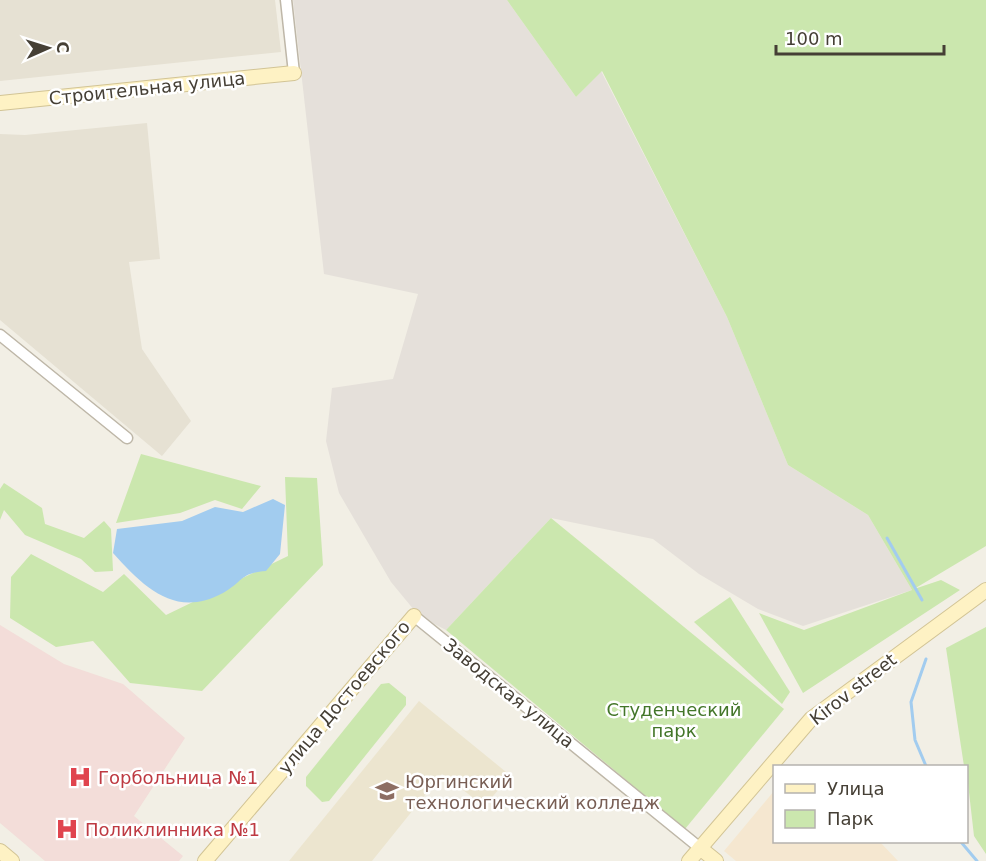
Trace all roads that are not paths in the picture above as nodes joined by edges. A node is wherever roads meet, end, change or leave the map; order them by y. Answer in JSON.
{"nodes":[{"id":1,"x":286,"y":0,"type":"edge"},
{"id":2,"x":294,"y":73,"type":"joint"},
{"id":3,"x":0,"y":103,"type":"edge"},
{"id":4,"x":0,"y":335,"type":"edge"},
{"id":5,"x":127,"y":438,"type":"dead end"},
{"id":6,"x":986,"y":590,"type":"edge"},
{"id":7,"x":414,"y":616,"type":"joint"},
{"id":8,"x":700,"y":848,"type":"junction"},
{"id":9,"x":0,"y":851,"type":"edge"},
{"id":10,"x":12,"y":861,"type":"edge"},
{"id":11,"x":205,"y":861,"type":"edge"},
{"id":12,"x":689,"y":861,"type":"edge"},
{"id":13,"x":716,"y":861,"type":"edge"}],
"edges":[{"from":1,"to":2,"type":"street"},
{"from":2,"to":3,"type":"street","name":"Строительная улица"},
{"from":4,"to":5,"type":"street"},
{"from":6,"to":8,"type":"street","name":"Kirov street"},
{"from":7,"to":8,"type":"street","name":"Заводская улица"},
{"from":7,"to":11,"type":"street","name":"улица Достоевского"},
{"from":8,"to":12,"type":"street","name":"Kirov street"},
{"from":8,"to":13,"type":"street","name":"Заводская улица"},
{"from":9,"to":10,"type":"street"}]}
